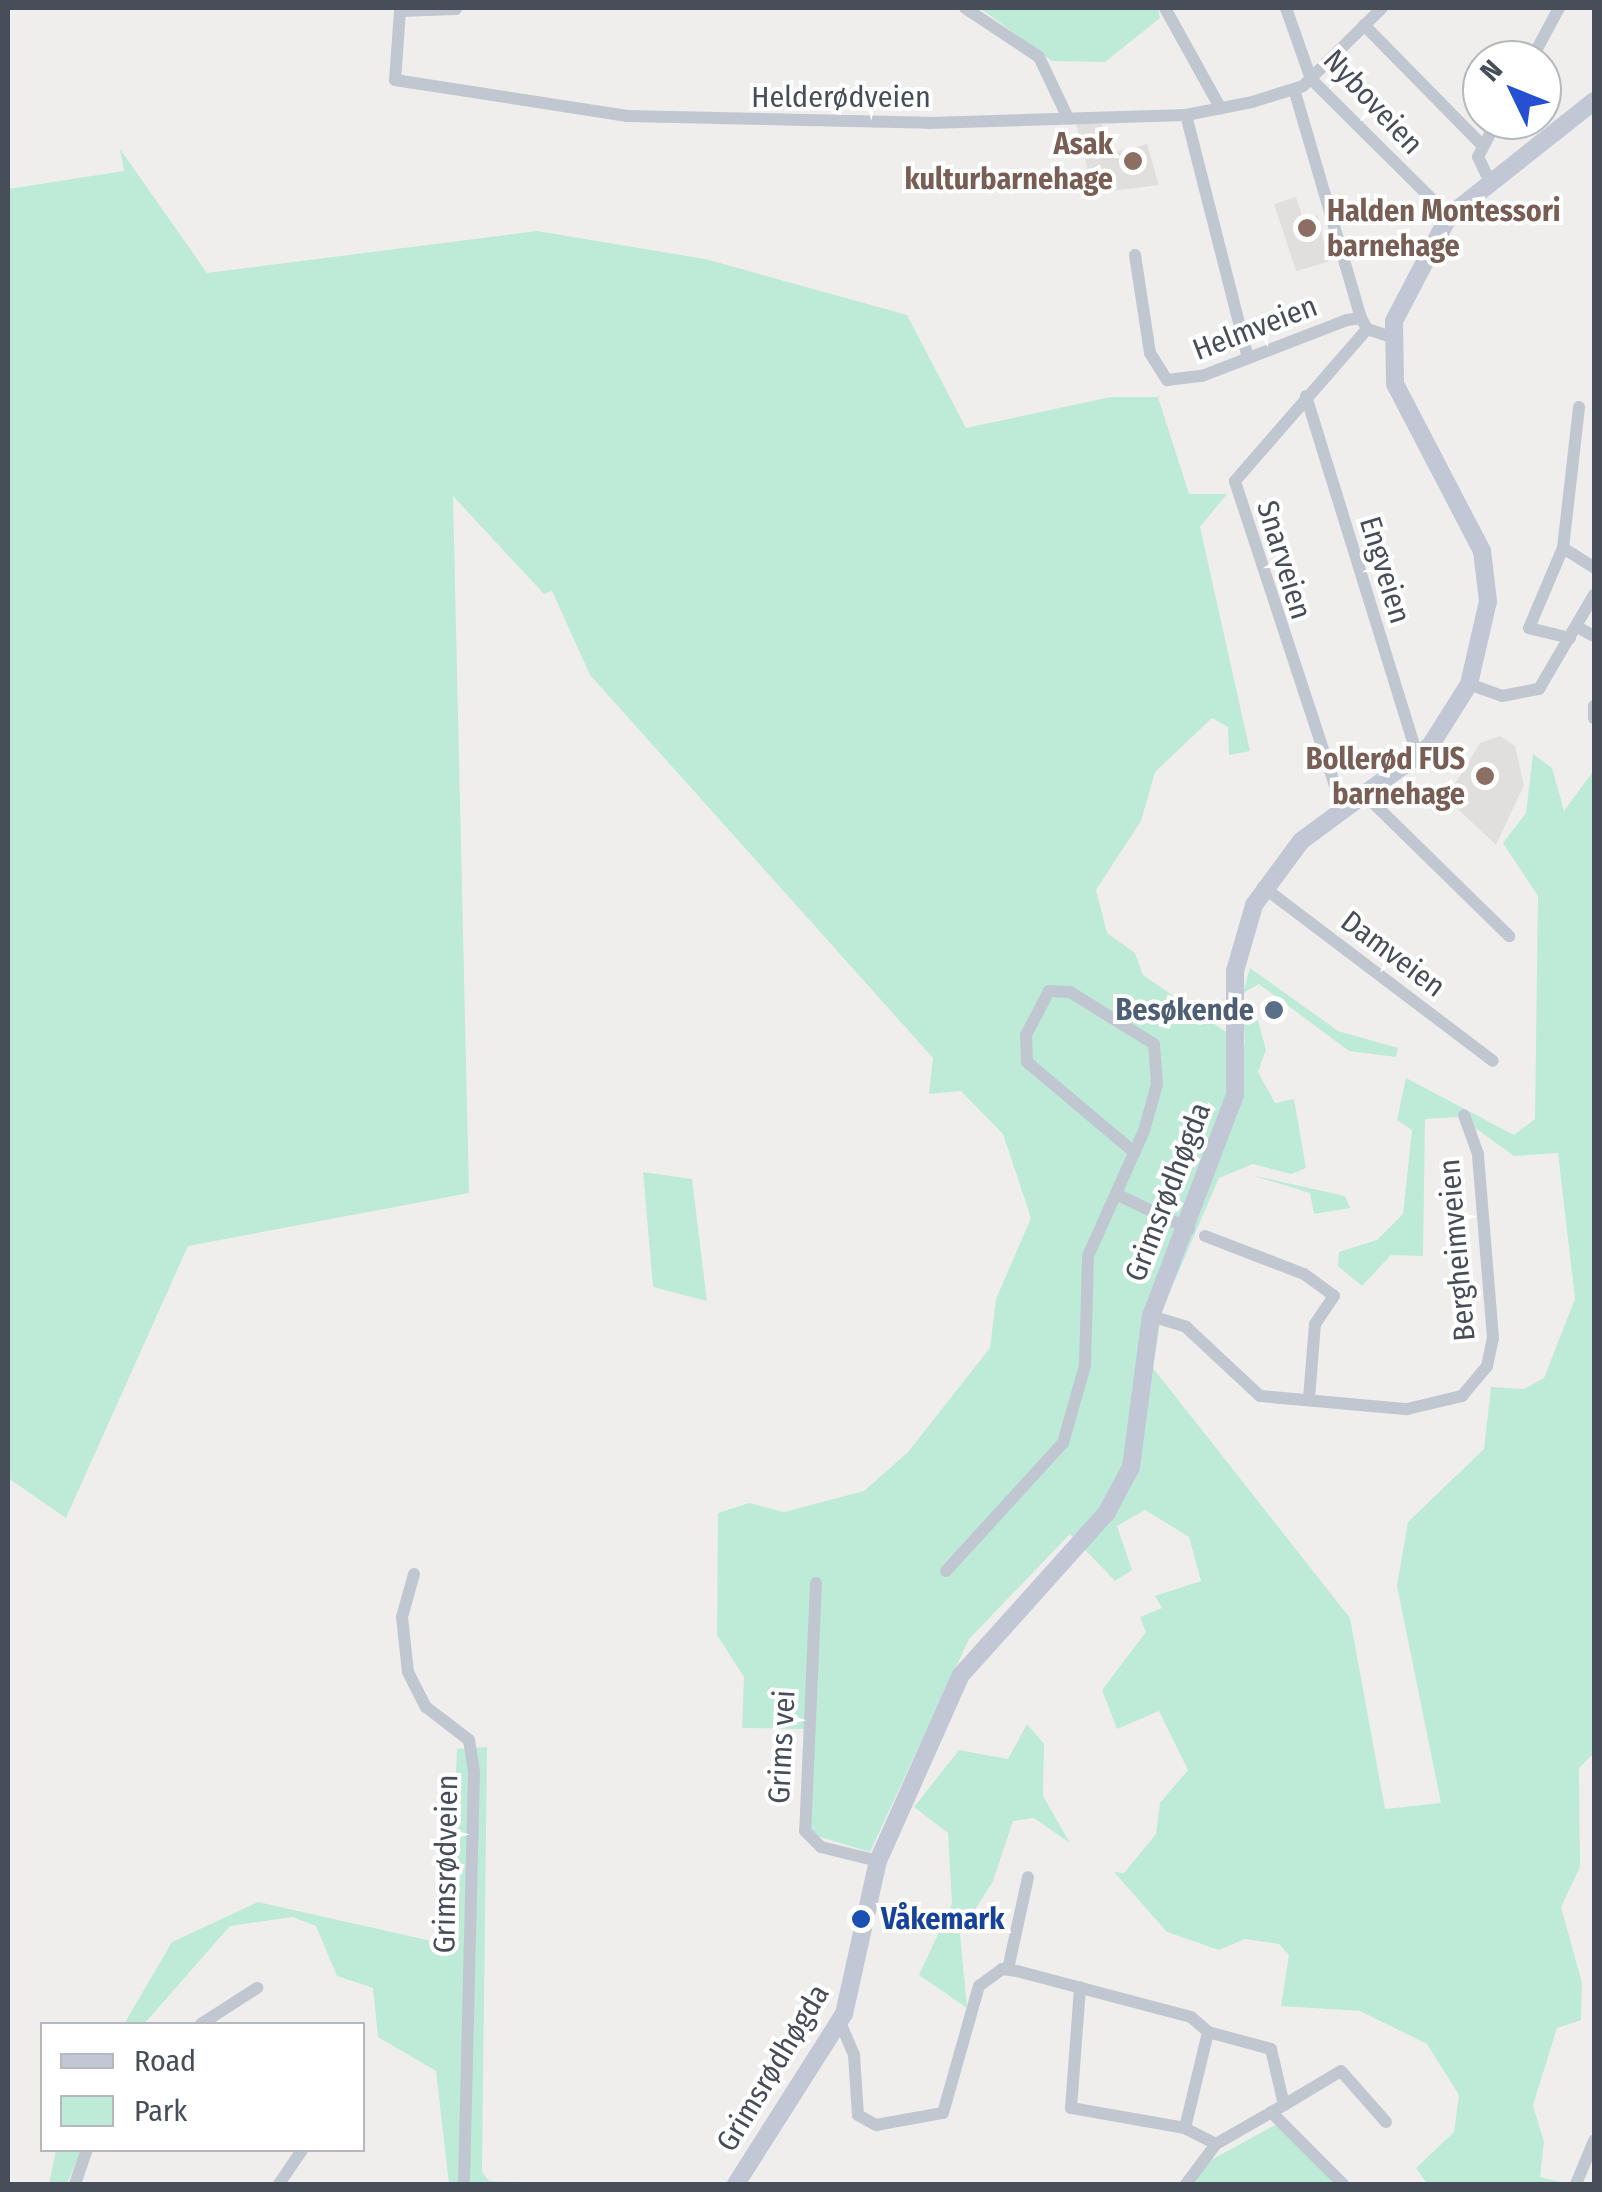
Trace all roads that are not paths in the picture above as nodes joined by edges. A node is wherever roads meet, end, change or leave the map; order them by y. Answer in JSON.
{"nodes":[{"id":1,"x":965,"y":8,"type":"edge"},
{"id":2,"x":1166,"y":8,"type":"edge"},
{"id":3,"x":1286,"y":8,"type":"edge"},
{"id":4,"x":1382,"y":8,"type":"edge"},
{"id":5,"x":1559,"y":8,"type":"edge"},
{"id":6,"x":456,"y":9,"type":"edge"},
{"id":7,"x":1364,"y":26,"type":"junction"},
{"id":8,"x":1542,"y":40,"type":"edge"},
{"id":9,"x":1312,"y":79,"type":"junction"},
{"id":10,"x":1294,"y":89,"type":"junction"},
{"id":11,"x":1594,"y":102,"type":"edge"},
{"id":12,"x":1221,"y":108,"type":"junction"},
{"id":13,"x":1186,"y":115,"type":"junction"},
{"id":14,"x":1068,"y":118,"type":"junction"},
{"id":15,"x":1485,"y":140,"type":"edge"},
{"id":16,"x":1482,"y":145,"type":"junction"},
{"id":17,"x":1488,"y":178,"type":"junction"},
{"id":18,"x":1449,"y":216,"type":"junction"},
{"id":19,"x":1134,"y":254,"type":"dead end"},
{"id":20,"x":1364,"y":324,"type":"junction"},
{"id":21,"x":1391,"y":337,"type":"junction"},
{"id":22,"x":1248,"y":358,"type":"junction"},
{"id":23,"x":1306,"y":396,"type":"junction"},
{"id":24,"x":1579,"y":407,"type":"dead end"},
{"id":25,"x":1562,"y":548,"type":"junction"},
{"id":26,"x":1594,"y":567,"type":"edge"},
{"id":27,"x":1594,"y":595,"type":"edge"},
{"id":28,"x":1574,"y":632,"type":"junction"},
{"id":29,"x":1594,"y":636,"type":"edge"},
{"id":30,"x":1469,"y":684,"type":"junction"},
{"id":31,"x":1594,"y":706,"type":"edge"},
{"id":32,"x":1594,"y":718,"type":"edge"},
{"id":33,"x":1418,"y":758,"type":"junction"},
{"id":34,"x":1365,"y":796,"type":"junction"},
{"id":35,"x":1343,"y":810,"type":"junction"},
{"id":36,"x":1263,"y":887,"type":"junction"},
{"id":37,"x":1509,"y":936,"type":"dead end"},
{"id":38,"x":1493,"y":1061,"type":"dead end"},
{"id":39,"x":1464,"y":1114,"type":"dead end"},
{"id":40,"x":1134,"y":1152,"type":"junction"},
{"id":41,"x":1116,"y":1194,"type":"junction"},
{"id":42,"x":1197,"y":1232,"type":"junction"},
{"id":43,"x":1151,"y":1316,"type":"junction"},
{"id":44,"x":1308,"y":1400,"type":"junction"},
{"id":45,"x":946,"y":1571,"type":"dead end"},
{"id":46,"x":414,"y":1574,"type":"dead end"},
{"id":47,"x":816,"y":1583,"type":"dead end"},
{"id":48,"x":878,"y":1862,"type":"junction"},
{"id":49,"x":1028,"y":1877,"type":"dead end"},
{"id":50,"x":1008,"y":1969,"type":"junction"},
{"id":51,"x":257,"y":1988,"type":"dead end"},
{"id":52,"x":1080,"y":1988,"type":"junction"},
{"id":53,"x":204,"y":2022,"type":"edge"},
{"id":54,"x":840,"y":2022,"type":"junction"},
{"id":55,"x":1208,"y":2032,"type":"junction"},
{"id":56,"x":1284,"y":2105,"type":"junction"},
{"id":57,"x":1271,"y":2112,"type":"junction"},
{"id":58,"x":1386,"y":2122,"type":"dead end"},
{"id":59,"x":1186,"y":2128,"type":"junction"},
{"id":60,"x":1594,"y":2142,"type":"edge"},
{"id":61,"x":1216,"y":2144,"type":"junction"},
{"id":62,"x":86,"y":2152,"type":"edge"},
{"id":63,"x":301,"y":2152,"type":"edge"},
{"id":64,"x":74,"y":2184,"type":"edge"},
{"id":65,"x":278,"y":2184,"type":"edge"},
{"id":66,"x":464,"y":2184,"type":"edge"},
{"id":67,"x":736,"y":2184,"type":"edge"},
{"id":68,"x":1186,"y":2184,"type":"edge"},
{"id":69,"x":1343,"y":2184,"type":"edge"},
{"id":70,"x":1576,"y":2184,"type":"edge"}],
"edges":[{"from":1,"to":14,"type":"street"},
{"from":2,"to":12,"type":"street"},
{"from":3,"to":9,"type":"street","name":"Nyboveien"},
{"from":4,"to":7,"type":"street","name":"Helderødveien"},
{"from":5,"to":8,"type":"street"},
{"from":6,"to":14,"type":"street","name":"Helderødveien"},
{"from":7,"to":9,"type":"street","name":"Helderødveien"},
{"from":7,"to":16,"type":"street"},
{"from":9,"to":10,"type":"street","name":"Helderødveien"},
{"from":9,"to":18,"type":"street","name":"Nyboveien"},
{"from":10,"to":12,"type":"street","name":"Helderødveien"},
{"from":10,"to":20,"type":"street"},
{"from":11,"to":17,"type":"main road"},
{"from":12,"to":13,"type":"street","name":"Helderødveien"},
{"from":13,"to":14,"type":"street","name":"Helderødveien"},
{"from":13,"to":22,"type":"street"},
{"from":15,"to":16,"type":"street"},
{"from":16,"to":17,"type":"street"},
{"from":17,"to":18,"type":"main road"},
{"from":18,"to":21,"type":"main road"},
{"from":19,"to":22,"type":"street","name":"Helmveien"},
{"from":20,"to":21,"type":"street"},
{"from":20,"to":22,"type":"street","name":"Helmveien"},
{"from":20,"to":23,"type":"street","name":"Snarveien"},
{"from":21,"to":30,"type":"main road","name":"Grimsrødhøgda"},
{"from":23,"to":33,"type":"street","name":"Engveien"},
{"from":23,"to":35,"type":"street","name":"Snarveien"},
{"from":24,"to":25,"type":"street"},
{"from":25,"to":26,"type":"street"},
{"from":25,"to":28,"type":"street"},
{"from":27,"to":28,"type":"street"},
{"from":28,"to":29,"type":"street"},
{"from":28,"to":30,"type":"street"},
{"from":30,"to":33,"type":"main road","name":"Grimsrødhøgda"},
{"from":31,"to":32,"type":"street"},
{"from":33,"to":34,"type":"main road","name":"Grimsrødhøgda"},
{"from":34,"to":35,"type":"main road","name":"Grimsrødhøgda"},
{"from":34,"to":37,"type":"street"},
{"from":35,"to":36,"type":"main road","name":"Grimsrødhøgda"},
{"from":36,"to":38,"type":"street","name":"Damveien"},
{"from":36,"to":42,"type":"main road","name":"Grimsrødhøgda"},
{"from":39,"to":44,"type":"street","name":"Bergheimveien"},
{"from":40,"to":40,"type":"street"},
{"from":40,"to":41,"type":"street"},
{"from":41,"to":42,"type":"street"},
{"from":41,"to":45,"type":"street"},
{"from":42,"to":43,"type":"main road","name":"Grimsrødhøgda"},
{"from":42,"to":44,"type":"street"},
{"from":43,"to":44,"type":"street","name":"Bergheimveien"},
{"from":43,"to":48,"type":"main road","name":"Grimsrødhøgda"},
{"from":46,"to":66,"type":"street","name":"Grimsrødveien"},
{"from":47,"to":48,"type":"street","name":"Grims vei"},
{"from":48,"to":54,"type":"main road","name":"Grimsrødhøgda"},
{"from":49,"to":50,"type":"street"},
{"from":50,"to":52,"type":"street"},
{"from":50,"to":54,"type":"street"},
{"from":51,"to":53,"type":"street"},
{"from":52,"to":55,"type":"street"},
{"from":52,"to":59,"type":"street"},
{"from":54,"to":67,"type":"main road","name":"Grimsrødhøgda"},
{"from":55,"to":56,"type":"street"},
{"from":55,"to":59,"type":"street"},
{"from":56,"to":57,"type":"street"},
{"from":56,"to":58,"type":"street"},
{"from":57,"to":61,"type":"street"},
{"from":57,"to":69,"type":"street"},
{"from":59,"to":61,"type":"street"},
{"from":60,"to":70,"type":"street"},
{"from":61,"to":68,"type":"street"},
{"from":62,"to":64,"type":"street"},
{"from":63,"to":65,"type":"street"}]}
